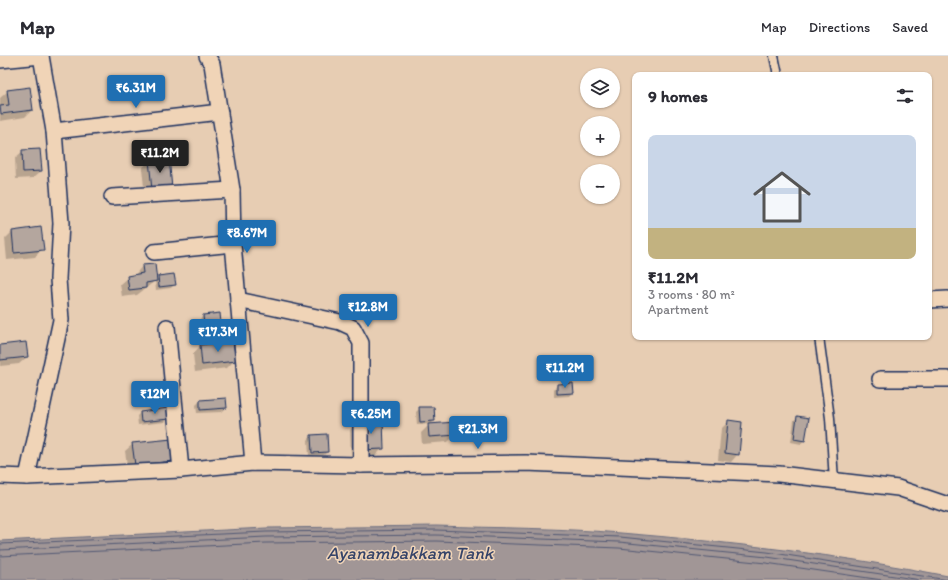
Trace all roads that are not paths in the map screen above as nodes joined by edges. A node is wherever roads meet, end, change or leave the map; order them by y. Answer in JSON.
{"nodes":[{"id":1,"x":41,"y":56,"type":"edge"},
{"id":2,"x":207,"y":56,"type":"edge"},
{"id":3,"x":774,"y":56,"type":"edge"},
{"id":4,"x":7,"y":58,"type":"edge"},
{"id":5,"x":777,"y":72,"type":"edge"},
{"id":6,"x":220,"y":112,"type":"junction"},
{"id":7,"x":54,"y":130,"type":"junction"},
{"id":8,"x":232,"y":190,"type":"junction"},
{"id":9,"x":112,"y":196,"type":"dead end"},
{"id":10,"x":233,"y":244,"type":"junction"},
{"id":11,"x":154,"y":252,"type":"dead end"},
{"id":12,"x":948,"y":299,"type":"edge"},
{"id":13,"x":238,"y":300,"type":"junction"},
{"id":14,"x":932,"y":300,"type":"edge"},
{"id":15,"x":167,"y":327,"type":"dead end"},
{"id":16,"x":819,"y":340,"type":"edge"},
{"id":17,"x":880,"y":379,"type":"dead end"},
{"id":18,"x":948,"y":379,"type":"edge"},
{"id":19,"x":253,"y":463,"type":"junction"},
{"id":20,"x":362,"y":464,"type":"junction"},
{"id":21,"x":181,"y":470,"type":"junction"},
{"id":22,"x":0,"y":476,"type":"edge"},
{"id":23,"x":27,"y":477,"type":"junction"},
{"id":24,"x":834,"y":481,"type":"junction"},
{"id":25,"x":948,"y":505,"type":"edge"}],
"edges":[{"from":1,"to":4,"type":"street"},
{"from":1,"to":7,"type":"street"},
{"from":2,"to":6,"type":"street"},
{"from":3,"to":5,"type":"lane"},
{"from":6,"to":7,"type":"street"},
{"from":6,"to":8,"type":"street"},
{"from":7,"to":23,"type":"street"},
{"from":8,"to":9,"type":"street"},
{"from":8,"to":10,"type":"street"},
{"from":10,"to":11,"type":"street"},
{"from":10,"to":13,"type":"street"},
{"from":12,"to":14,"type":"street"},
{"from":13,"to":19,"type":"street"},
{"from":13,"to":20,"type":"street"},
{"from":15,"to":21,"type":"street"},
{"from":16,"to":24,"type":"lane"},
{"from":17,"to":18,"type":"street"},
{"from":19,"to":20,"type":"street"},
{"from":19,"to":21,"type":"street"},
{"from":20,"to":24,"type":"street"},
{"from":21,"to":23,"type":"street"},
{"from":22,"to":23,"type":"street"},
{"from":24,"to":25,"type":"street"}]}
